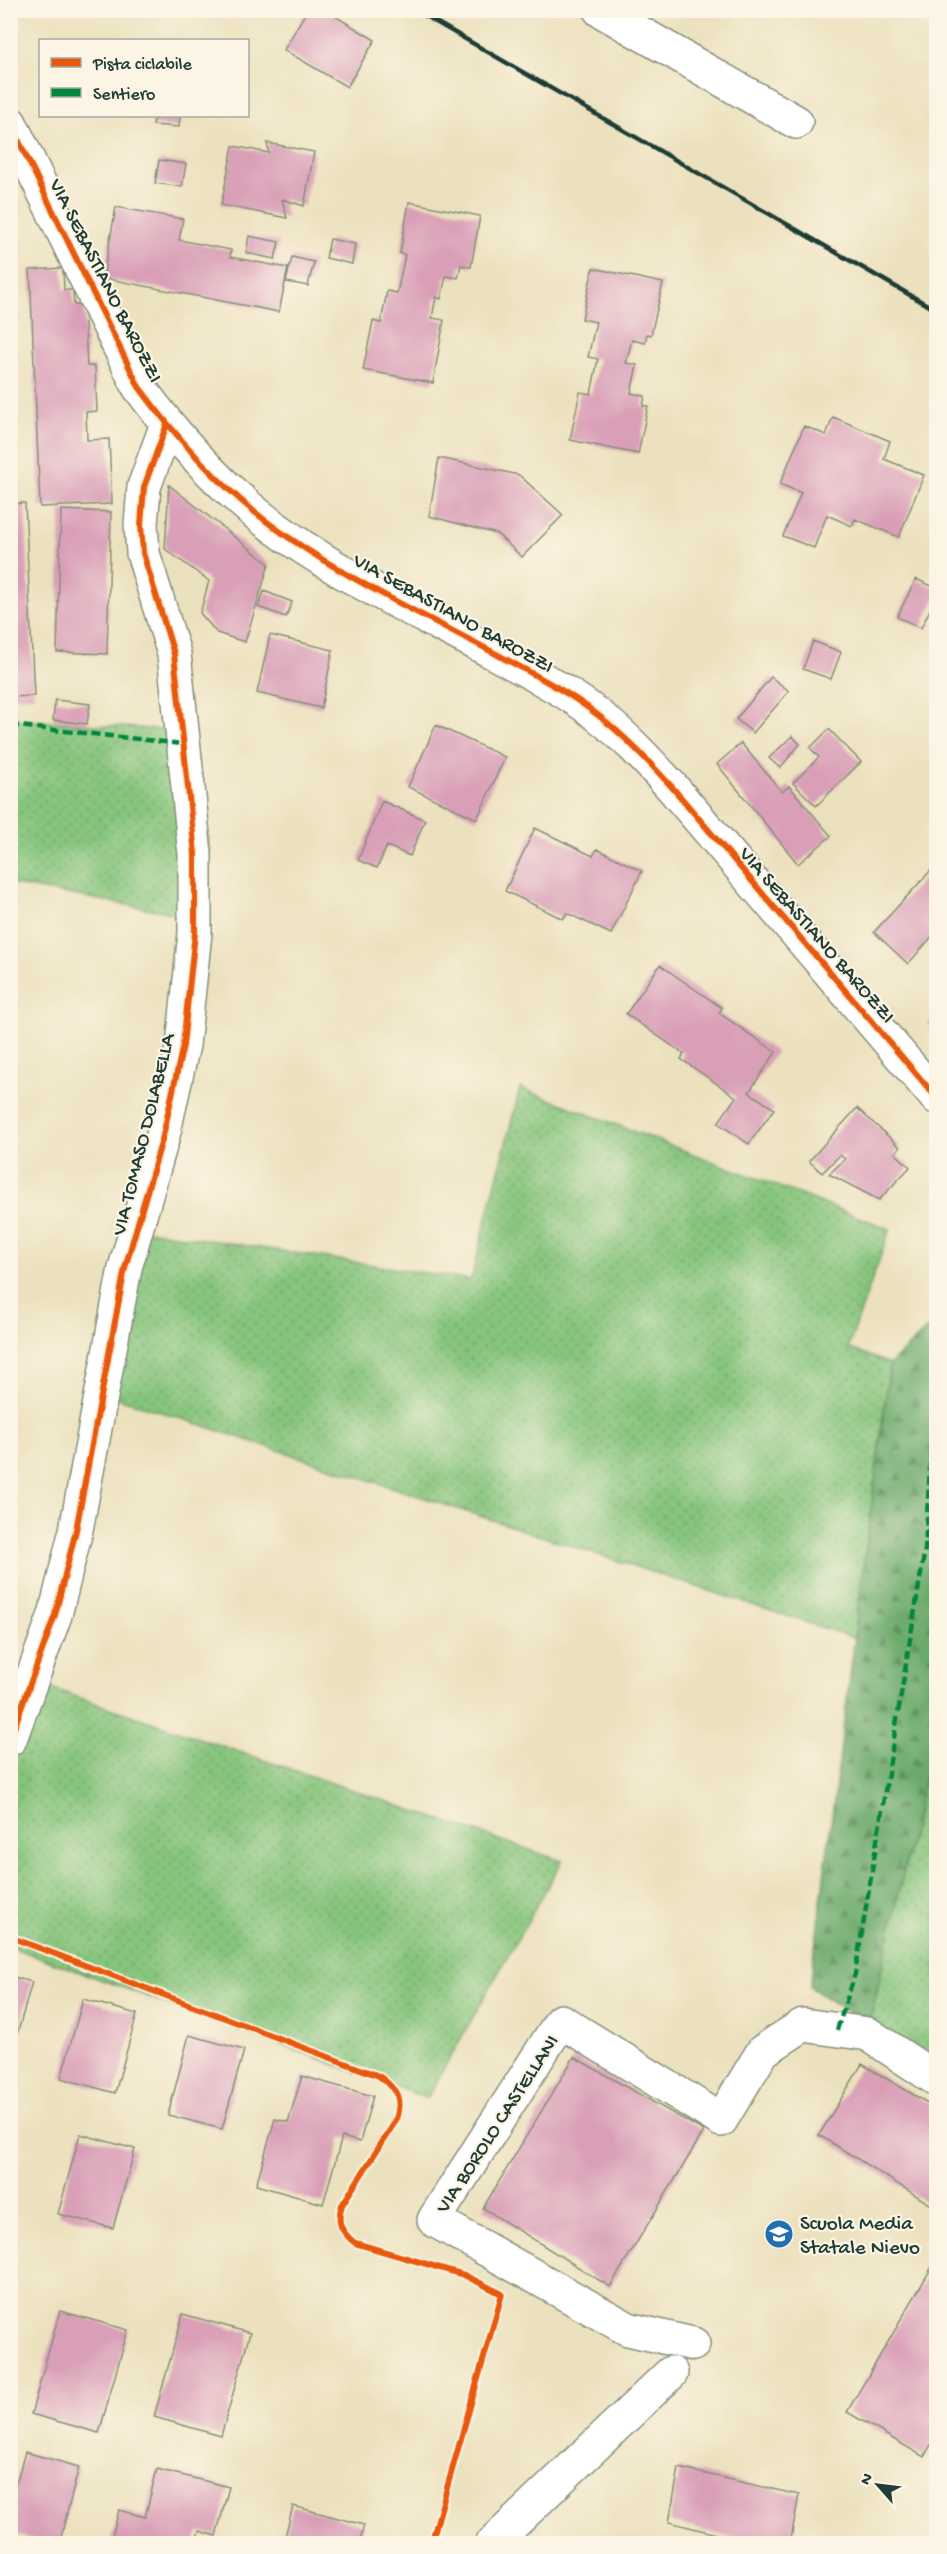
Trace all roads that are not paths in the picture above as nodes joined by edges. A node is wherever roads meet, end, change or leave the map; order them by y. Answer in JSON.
{"nodes":[{"id":1,"x":600,"y":10,"type":"edge"},
{"id":2,"x":796,"y":122,"type":"dead end"},
{"id":3,"x":10,"y":123,"type":"edge"},
{"id":4,"x":167,"y":424,"type":"junction"},
{"id":5,"x":936,"y":1097,"type":"edge"},
{"id":6,"x":10,"y":1739,"type":"edge"},
{"id":7,"x":936,"y":2079,"type":"edge"},
{"id":8,"x":693,"y":2344,"type":"dead end"},
{"id":9,"x":671,"y":2373,"type":"dead end"},
{"id":10,"x":492,"y":2544,"type":"edge"}],
"edges":[{"from":1,"to":2,"type":"street"},
{"from":3,"to":4,"type":"street","name":"VIA SEBASTIANO BAROZZI"},
{"from":4,"to":5,"type":"street","name":"VIA SEBASTIANO BAROZZI"},
{"from":4,"to":6,"type":"street","name":"VIA TOMASO DOLABELLA"},
{"from":7,"to":8,"type":"street","name":"VIA BOROLO CASTELLANI"},
{"from":9,"to":10,"type":"street"}]}
